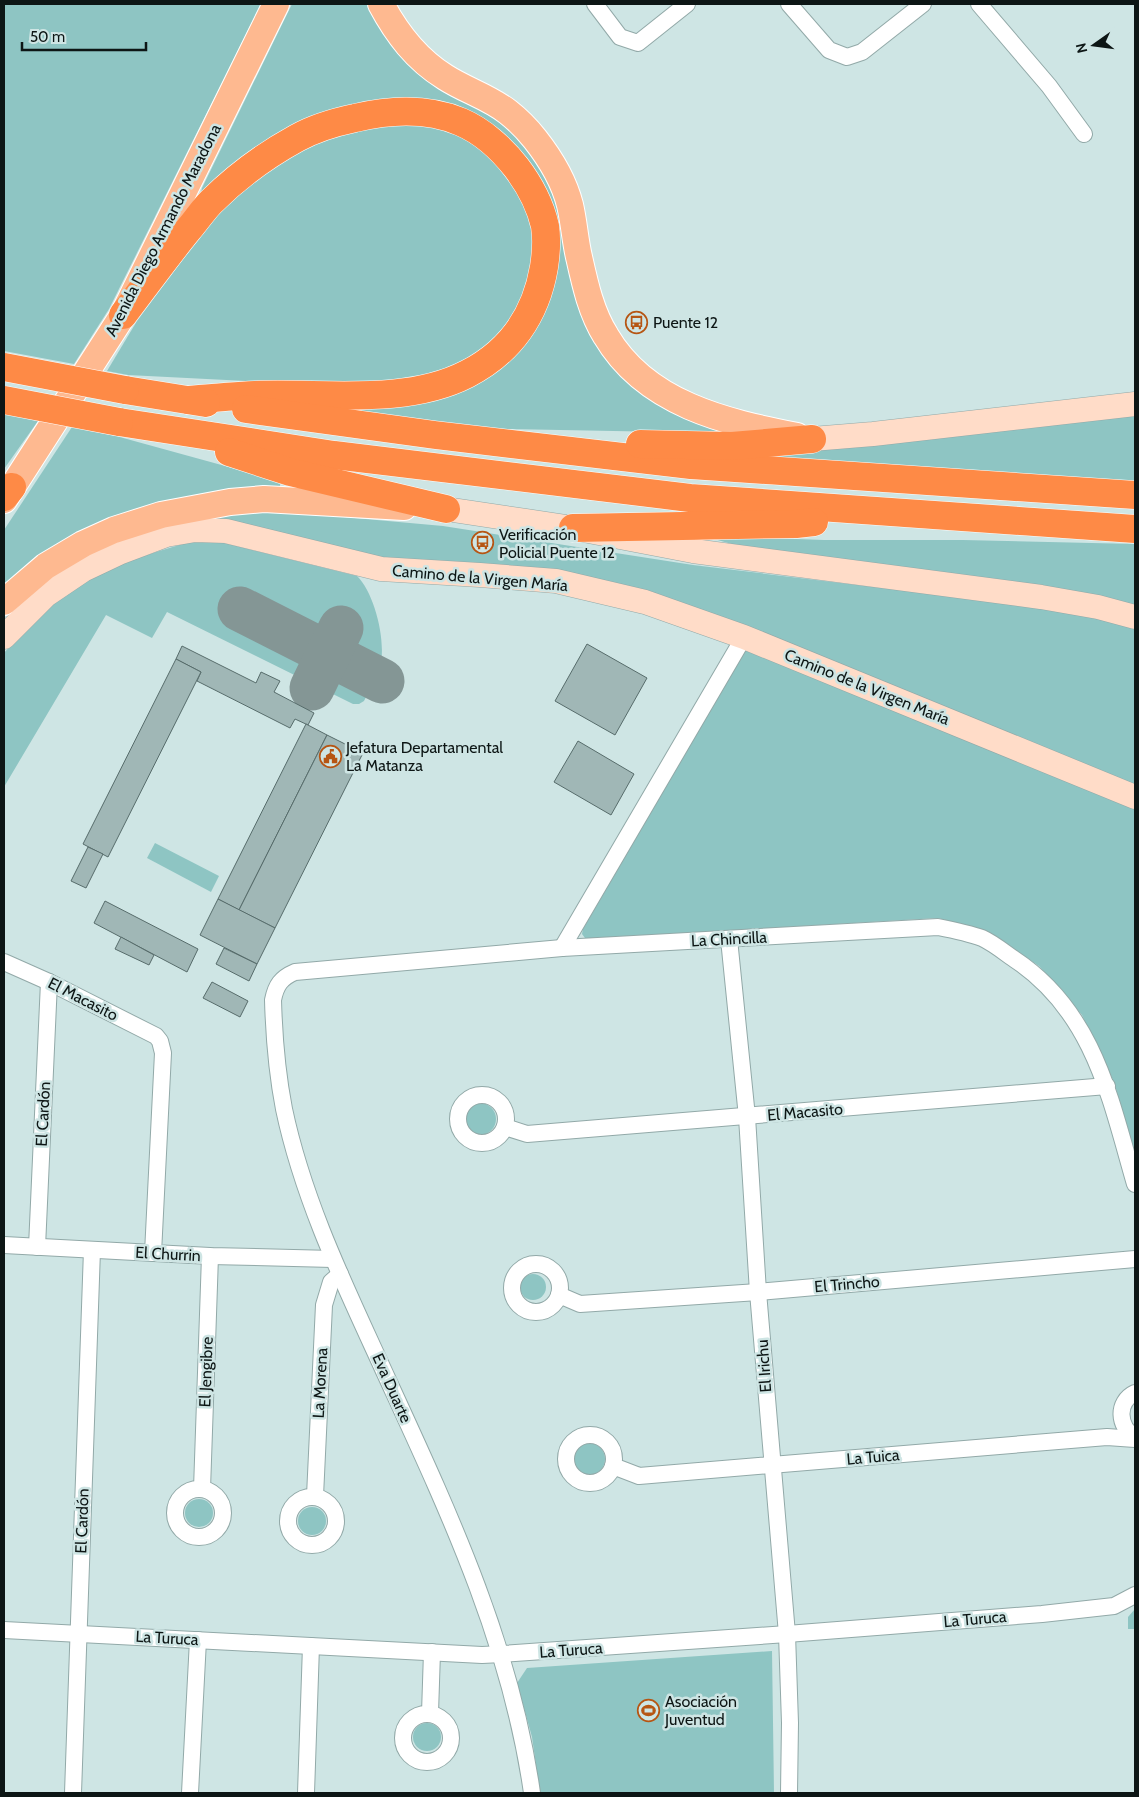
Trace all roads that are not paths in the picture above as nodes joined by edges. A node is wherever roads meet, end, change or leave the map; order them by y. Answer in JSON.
{"nodes":[{"id":1,"x":276,"y":4,"type":"edge"},
{"id":2,"x":381,"y":4,"type":"edge"},
{"id":3,"x":595,"y":4,"type":"edge"},
{"id":4,"x":686,"y":4,"type":"edge"},
{"id":5,"x":789,"y":4,"type":"edge"},
{"id":6,"x":923,"y":4,"type":"edge"},
{"id":7,"x":979,"y":4,"type":"edge"},
{"id":8,"x":1084,"y":134,"type":"dead end"},
{"id":9,"x":123,"y":315,"type":"junction"},
{"id":10,"x":4,"y":367,"type":"edge"},
{"id":11,"x":4,"y":400,"type":"edge"},
{"id":12,"x":189,"y":400,"type":"junction"},
{"id":13,"x":1135,"y":404,"type":"edge"},
{"id":14,"x":159,"y":428,"type":"junction"},
{"id":15,"x":812,"y":439,"type":"junction"},
{"id":16,"x":542,"y":448,"type":"junction"},
{"id":17,"x":6,"y":494,"type":"edge"},
{"id":18,"x":1135,"y":496,"type":"edge"},
{"id":19,"x":446,"y":509,"type":"junction"},
{"id":20,"x":900,"y":514,"type":"junction"},
{"id":21,"x":574,"y":528,"type":"junction"},
{"id":22,"x":1135,"y":529,"type":"edge"},
{"id":23,"x":4,"y":602,"type":"edge"},
{"id":24,"x":1135,"y":617,"type":"edge"},
{"id":25,"x":4,"y":637,"type":"edge"},
{"id":26,"x":744,"y":637,"type":"junction"},
{"id":27,"x":1135,"y":798,"type":"edge"},
{"id":28,"x":729,"y":939,"type":"junction"},
{"id":29,"x":562,"y":948,"type":"junction"},
{"id":30,"x":4,"y":962,"type":"edge"},
{"id":31,"x":280,"y":981,"type":"joint"},
{"id":32,"x":49,"y":982,"type":"junction"},
{"id":33,"x":1107,"y":1086,"type":"junction"},
{"id":34,"x":747,"y":1117,"type":"junction"},
{"id":35,"x":505,"y":1127,"type":"dead end"},
{"id":36,"x":1135,"y":1184,"type":"edge"},
{"id":37,"x":4,"y":1245,"type":"edge"},
{"id":38,"x":38,"y":1247,"type":"junction"},
{"id":39,"x":92,"y":1250,"type":"junction"},
{"id":40,"x":153,"y":1253,"type":"junction"},
{"id":41,"x":210,"y":1256,"type":"junction"},
{"id":42,"x":333,"y":1259,"type":"junction"},
{"id":43,"x":1135,"y":1259,"type":"edge"},
{"id":44,"x":340,"y":1274,"type":"junction"},
{"id":45,"x":758,"y":1292,"type":"junction"},
{"id":46,"x":559,"y":1295,"type":"dead end"},
{"id":47,"x":1135,"y":1393,"type":"edge"},
{"id":48,"x":1121,"y":1416,"type":"junction"},
{"id":49,"x":1107,"y":1437,"type":"junction"},
{"id":50,"x":1135,"y":1438,"type":"edge"},
{"id":51,"x":772,"y":1465,"type":"junction"},
{"id":52,"x":613,"y":1466,"type":"dead end"},
{"id":53,"x":202,"y":1489,"type":"dead end"},
{"id":54,"x":315,"y":1496,"type":"dead end"},
{"id":55,"x":1135,"y":1596,"type":"edge"},
{"id":56,"x":4,"y":1630,"type":"edge"},
{"id":57,"x":78,"y":1634,"type":"junction"},
{"id":58,"x":787,"y":1634,"type":"junction"},
{"id":59,"x":198,"y":1640,"type":"junction"},
{"id":60,"x":311,"y":1646,"type":"junction"},
{"id":61,"x":432,"y":1652,"type":"junction"},
{"id":62,"x":502,"y":1654,"type":"junction"},
{"id":63,"x":430,"y":1714,"type":"dead end"},
{"id":64,"x":73,"y":1793,"type":"edge"},
{"id":65,"x":190,"y":1793,"type":"edge"},
{"id":66,"x":306,"y":1793,"type":"edge"},
{"id":67,"x":532,"y":1793,"type":"edge"},
{"id":68,"x":789,"y":1793,"type":"edge"}],
"edges":[{"from":1,"to":9,"type":"main road","name":"Avenida Diego Armando Maradona"},
{"from":2,"to":15,"type":"main road"},
{"from":3,"to":4,"type":"street"},
{"from":5,"to":6,"type":"street"},
{"from":7,"to":8,"type":"street"},
{"from":9,"to":12,"type":"highway"},
{"from":9,"to":17,"type":"main road","name":"Avenida Diego Armando Maradona"},
{"from":10,"to":12,"type":"highway","bridge":true},
{"from":11,"to":14,"type":"highway","bridge":true},
{"from":12,"to":16,"type":"highway"},
{"from":13,"to":15,"type":"street"},
{"from":14,"to":19,"type":"highway"},
{"from":14,"to":20,"type":"highway"},
{"from":15,"to":16,"type":"highway"},
{"from":16,"to":18,"type":"highway"},
{"from":19,"to":21,"type":"street"},
{"from":19,"to":23,"type":"main road"},
{"from":20,"to":21,"type":"highway"},
{"from":20,"to":22,"type":"highway"},
{"from":21,"to":24,"type":"street"},
{"from":25,"to":26,"type":"street","name":"Camino de la Virgen María"},
{"from":26,"to":27,"type":"street","name":"Camino de la Virgen María"},
{"from":26,"to":29,"type":"street"},
{"from":28,"to":29,"type":"street","name":"La Chincilla"},
{"from":28,"to":33,"type":"street","name":"La Chincilla"},
{"from":28,"to":34,"type":"street","name":"El Irichu"},
{"from":29,"to":31,"type":"street","name":"La Chincilla"},
{"from":30,"to":32,"type":"street","name":"El Macasito"},
{"from":31,"to":42,"type":"street","name":"Eva Duarte"},
{"from":32,"to":38,"type":"street","name":"El Cardón"},
{"from":32,"to":40,"type":"street","name":"El Macasito"},
{"from":33,"to":34,"type":"street","name":"El Macasito"},
{"from":33,"to":36,"type":"street","name":"La Chincilla"},
{"from":34,"to":35,"type":"street","name":"El Macasito"},
{"from":34,"to":45,"type":"street","name":"El Irichu"},
{"from":37,"to":38,"type":"street","name":"El Churrin"},
{"from":38,"to":39,"type":"street","name":"El Churrin"},
{"from":39,"to":40,"type":"street","name":"El Churrin"},
{"from":39,"to":57,"type":"street","name":"El Cardón"},
{"from":40,"to":41,"type":"street","name":"El Churrin"},
{"from":41,"to":42,"type":"street","name":"El Churrin"},
{"from":41,"to":53,"type":"street","name":"El Jengibre"},
{"from":42,"to":44,"type":"street","name":"Eva Duarte"},
{"from":43,"to":45,"type":"street","name":"El Trincho"},
{"from":44,"to":54,"type":"street","name":"La Morena"},
{"from":44,"to":62,"type":"street","name":"Eva Duarte"},
{"from":45,"to":46,"type":"street","name":"El Trincho"},
{"from":45,"to":51,"type":"street","name":"El Irichu"},
{"from":47,"to":48,"type":"street"},
{"from":48,"to":49,"type":"street"},
{"from":48,"to":50,"type":"street","name":"La Tuica"},
{"from":49,"to":50,"type":"street","name":"La Tuica"},
{"from":49,"to":51,"type":"street","name":"La Tuica"},
{"from":51,"to":52,"type":"street","name":"La Tuica"},
{"from":51,"to":58,"type":"street","name":"El Irichu"},
{"from":55,"to":58,"type":"street","name":"La Turuca"},
{"from":56,"to":57,"type":"street","name":"La Turuca"},
{"from":57,"to":59,"type":"street","name":"La Turuca"},
{"from":57,"to":64,"type":"street","name":"El Cardón"},
{"from":58,"to":62,"type":"street","name":"La Turuca"},
{"from":58,"to":68,"type":"street","name":"El Irichu"},
{"from":59,"to":60,"type":"street","name":"La Turuca"},
{"from":59,"to":65,"type":"street"},
{"from":60,"to":61,"type":"street","name":"La Turuca"},
{"from":60,"to":66,"type":"street"},
{"from":61,"to":62,"type":"street","name":"La Turuca"},
{"from":61,"to":63,"type":"street"},
{"from":62,"to":67,"type":"street","name":"Eva Duarte"}]}
